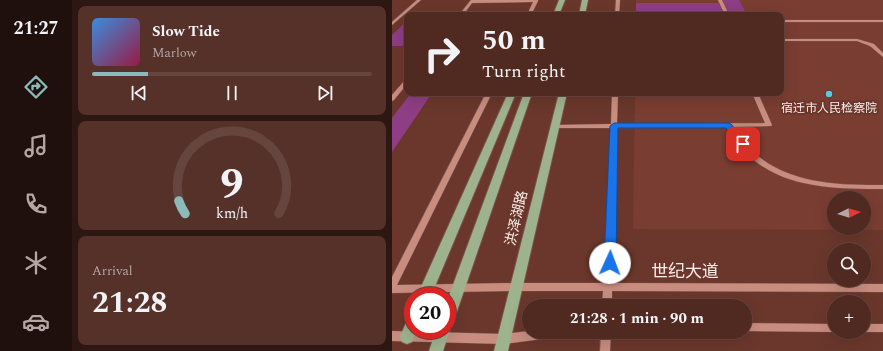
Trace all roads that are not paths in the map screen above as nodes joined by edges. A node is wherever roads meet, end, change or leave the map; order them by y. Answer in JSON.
{"nodes":[{"id":1,"x":418,"y":0,"type":"edge"},
{"id":2,"x":562,"y":0,"type":"edge"},
{"id":3,"x":585,"y":0,"type":"edge"},
{"id":4,"x":618,"y":0,"type":"edge"},
{"id":5,"x":720,"y":0,"type":"edge"},
{"id":6,"x":472,"y":1,"type":"edge"},
{"id":7,"x":536,"y":1,"type":"edge"},
{"id":8,"x":405,"y":12,"type":"edge"},
{"id":9,"x":463,"y":12,"type":"edge"},
{"id":10,"x":530,"y":12,"type":"edge"},
{"id":11,"x":557,"y":12,"type":"edge"},
{"id":12,"x":583,"y":12,"type":"edge"},
{"id":13,"x":617,"y":12,"type":"edge"},
{"id":14,"x":725,"y":12,"type":"edge"},
{"id":15,"x":404,"y":13,"type":"edge"},
{"id":16,"x":883,"y":21,"type":"edge"},
{"id":17,"x":784,"y":22,"type":"edge"},
{"id":18,"x":392,"y":24,"type":"edge"},
{"id":19,"x":784,"y":40,"type":"edge"},
{"id":20,"x":883,"y":56,"type":"edge"},
{"id":21,"x":404,"y":85,"type":"edge"},
{"id":22,"x":488,"y":96,"type":"edge"},
{"id":23,"x":511,"y":96,"type":"edge"},
{"id":24,"x":527,"y":96,"type":"edge"},
{"id":25,"x":562,"y":96,"type":"edge"},
{"id":26,"x":615,"y":96,"type":"edge"},
{"id":27,"x":757,"y":96,"type":"edge"},
{"id":28,"x":392,"y":99,"type":"edge"},
{"id":29,"x":728,"y":125,"type":"junction"},
{"id":30,"x":555,"y":126,"type":"junction"},
{"id":31,"x":614,"y":126,"type":"junction"},
{"id":32,"x":883,"y":187,"type":"edge"},
{"id":33,"x":392,"y":287,"type":"edge"},
{"id":34,"x":428,"y":287,"type":"edge"},
{"id":35,"x":516,"y":287,"type":"junction"},
{"id":36,"x":456,"y":288,"type":"edge"},
{"id":37,"x":459,"y":288,"type":"junction"},
{"id":38,"x":608,"y":288,"type":"junction"},
{"id":39,"x":883,"y":288,"type":"edge"},
{"id":40,"x":404,"y":289,"type":"edge"},
{"id":41,"x":456,"y":296,"type":"edge"},
{"id":42,"x":607,"y":299,"type":"edge"},
{"id":43,"x":752,"y":327,"type":"edge"},
{"id":44,"x":827,"y":328,"type":"edge"},
{"id":45,"x":871,"y":328,"type":"edge"},
{"id":46,"x":883,"y":328,"type":"edge"},
{"id":47,"x":392,"y":336,"type":"edge"},
{"id":48,"x":404,"y":337,"type":"edge"},
{"id":49,"x":429,"y":339,"type":"edge"},
{"id":50,"x":528,"y":339,"type":"edge"},
{"id":51,"x":606,"y":339,"type":"edge"},
{"id":52,"x":440,"y":340,"type":"edge"},
{"id":53,"x":503,"y":345,"type":"edge"},
{"id":54,"x":605,"y":351,"type":"edge"}],
"edges":[{"from":1,"to":8,"type":"street"},
{"from":2,"to":11,"type":"main road"},
{"from":3,"to":12,"type":"main road"},
{"from":4,"to":13,"type":"street"},
{"from":5,"to":14,"type":"street"},
{"from":6,"to":7,"type":"street"},
{"from":6,"to":9,"type":"street"},
{"from":7,"to":10,"type":"street"},
{"from":15,"to":18,"type":"street"},
{"from":16,"to":17,"type":"street"},
{"from":19,"to":20,"type":"street"},
{"from":21,"to":28,"type":"street"},
{"from":22,"to":33,"type":"street"},
{"from":23,"to":34,"type":"main road"},
{"from":24,"to":37,"type":"main road","name":"洪泽湖路"},
{"from":25,"to":30,"type":"main road","name":"洪泽湖路"},
{"from":26,"to":31,"type":"street"},
{"from":27,"to":29,"type":"street"},
{"from":29,"to":31,"type":"street"},
{"from":29,"to":32,"type":"street"},
{"from":30,"to":31,"type":"street"},
{"from":30,"to":35,"type":"main road","name":"洪泽湖路"},
{"from":31,"to":38,"type":"street"},
{"from":33,"to":40,"type":"street","name":"世纪大道"},
{"from":35,"to":37,"type":"street","name":"世纪大道"},
{"from":35,"to":38,"type":"street","name":"世纪大道"},
{"from":35,"to":53,"type":"main road","name":"洪泽湖路"},
{"from":36,"to":37,"type":"street","name":"世纪大道"},
{"from":37,"to":41,"type":"main road","name":"洪泽湖路"},
{"from":38,"to":39,"type":"street","name":"世纪大道"},
{"from":38,"to":42,"type":"street"},
{"from":43,"to":44,"type":"street"},
{"from":45,"to":46,"type":"street"},
{"from":47,"to":48,"type":"street"},
{"from":49,"to":52,"type":"street"},
{"from":50,"to":53,"type":"street"},
{"from":51,"to":54,"type":"street"},
{"from":52,"to":53,"type":"street"}]}
